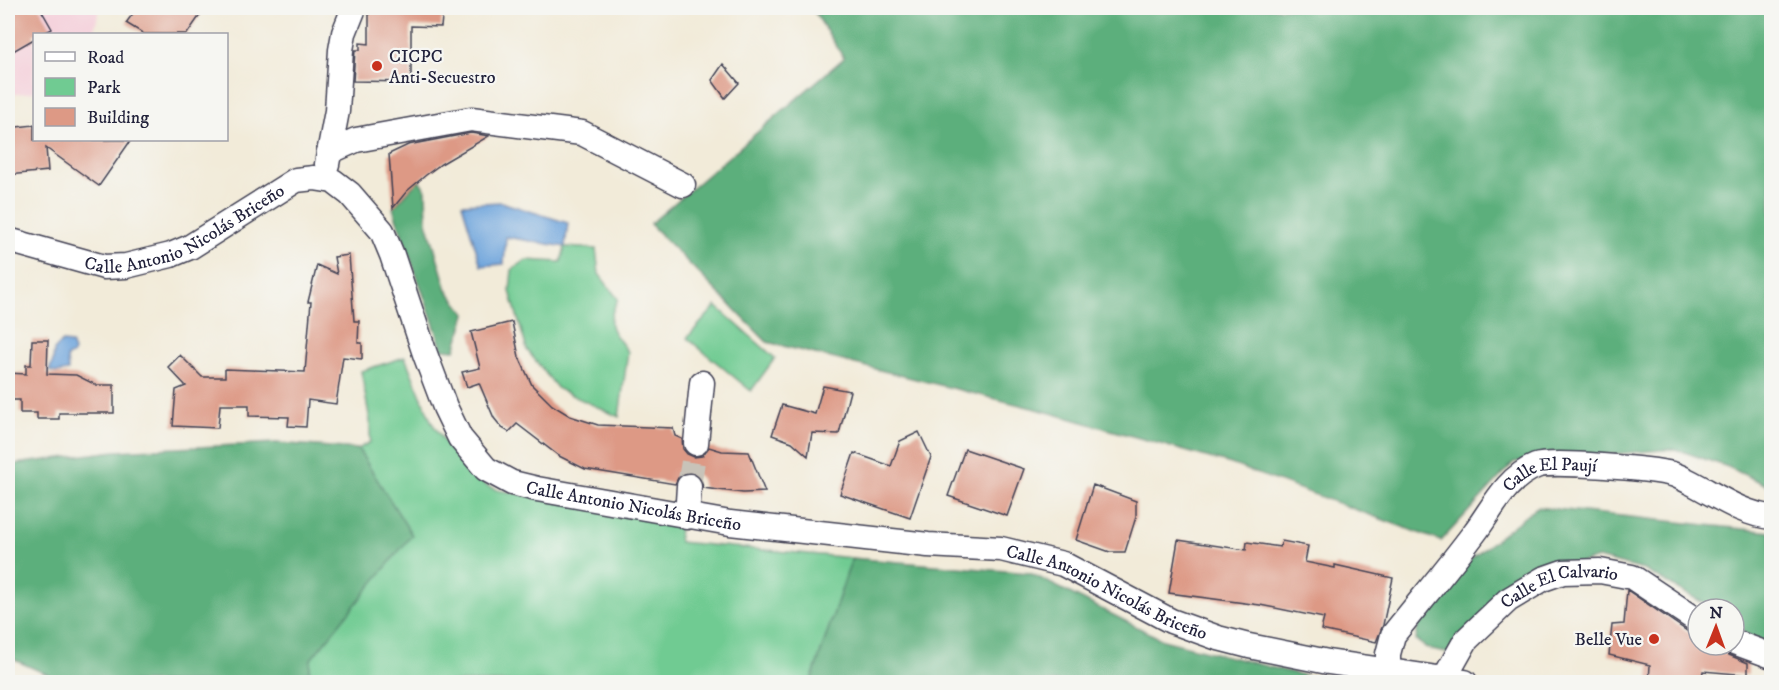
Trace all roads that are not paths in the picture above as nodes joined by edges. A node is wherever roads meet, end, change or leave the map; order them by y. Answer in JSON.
{"nodes":[{"id":1,"x":354,"y":8,"type":"edge"},
{"id":2,"x":329,"y":152,"type":"junction"},
{"id":3,"x":324,"y":179,"type":"junction"},
{"id":4,"x":683,"y":185,"type":"dead end"},
{"id":5,"x":8,"y":240,"type":"edge"},
{"id":6,"x":702,"y":383,"type":"dead end"},
{"id":7,"x":696,"y":443,"type":"tunnel mouth"},
{"id":8,"x":689,"y":486,"type":"tunnel mouth"},
{"id":9,"x":687,"y":517,"type":"junction"},
{"id":10,"x":1772,"y":517,"type":"edge"},
{"id":11,"x":1686,"y":613,"type":"edge"},
{"id":12,"x":1746,"y":646,"type":"edge"},
{"id":13,"x":1772,"y":656,"type":"edge"},
{"id":14,"x":1389,"y":670,"type":"junction"},
{"id":15,"x":1455,"y":681,"type":"edge"}],
"edges":[{"from":1,"to":2,"type":"street"},
{"from":2,"to":3,"type":"street"},
{"from":2,"to":4,"type":"street"},
{"from":3,"to":5,"type":"street","name":"Calle Antonio Nicolás Briceño"},
{"from":3,"to":9,"type":"street","name":"Calle Antonio Nicolás Briceño"},
{"from":6,"to":7,"type":"street"},
{"from":8,"to":9,"type":"street"},
{"from":9,"to":14,"type":"street","name":"Calle Antonio Nicolás Briceño"},
{"from":10,"to":14,"type":"street","name":"Calle El Paují"},
{"from":11,"to":15,"type":"street","name":"Calle El Calvario"},
{"from":12,"to":13,"type":"street"},
{"from":14,"to":15,"type":"street","name":"Calle Antonio Nicolás Briceño"}]}
